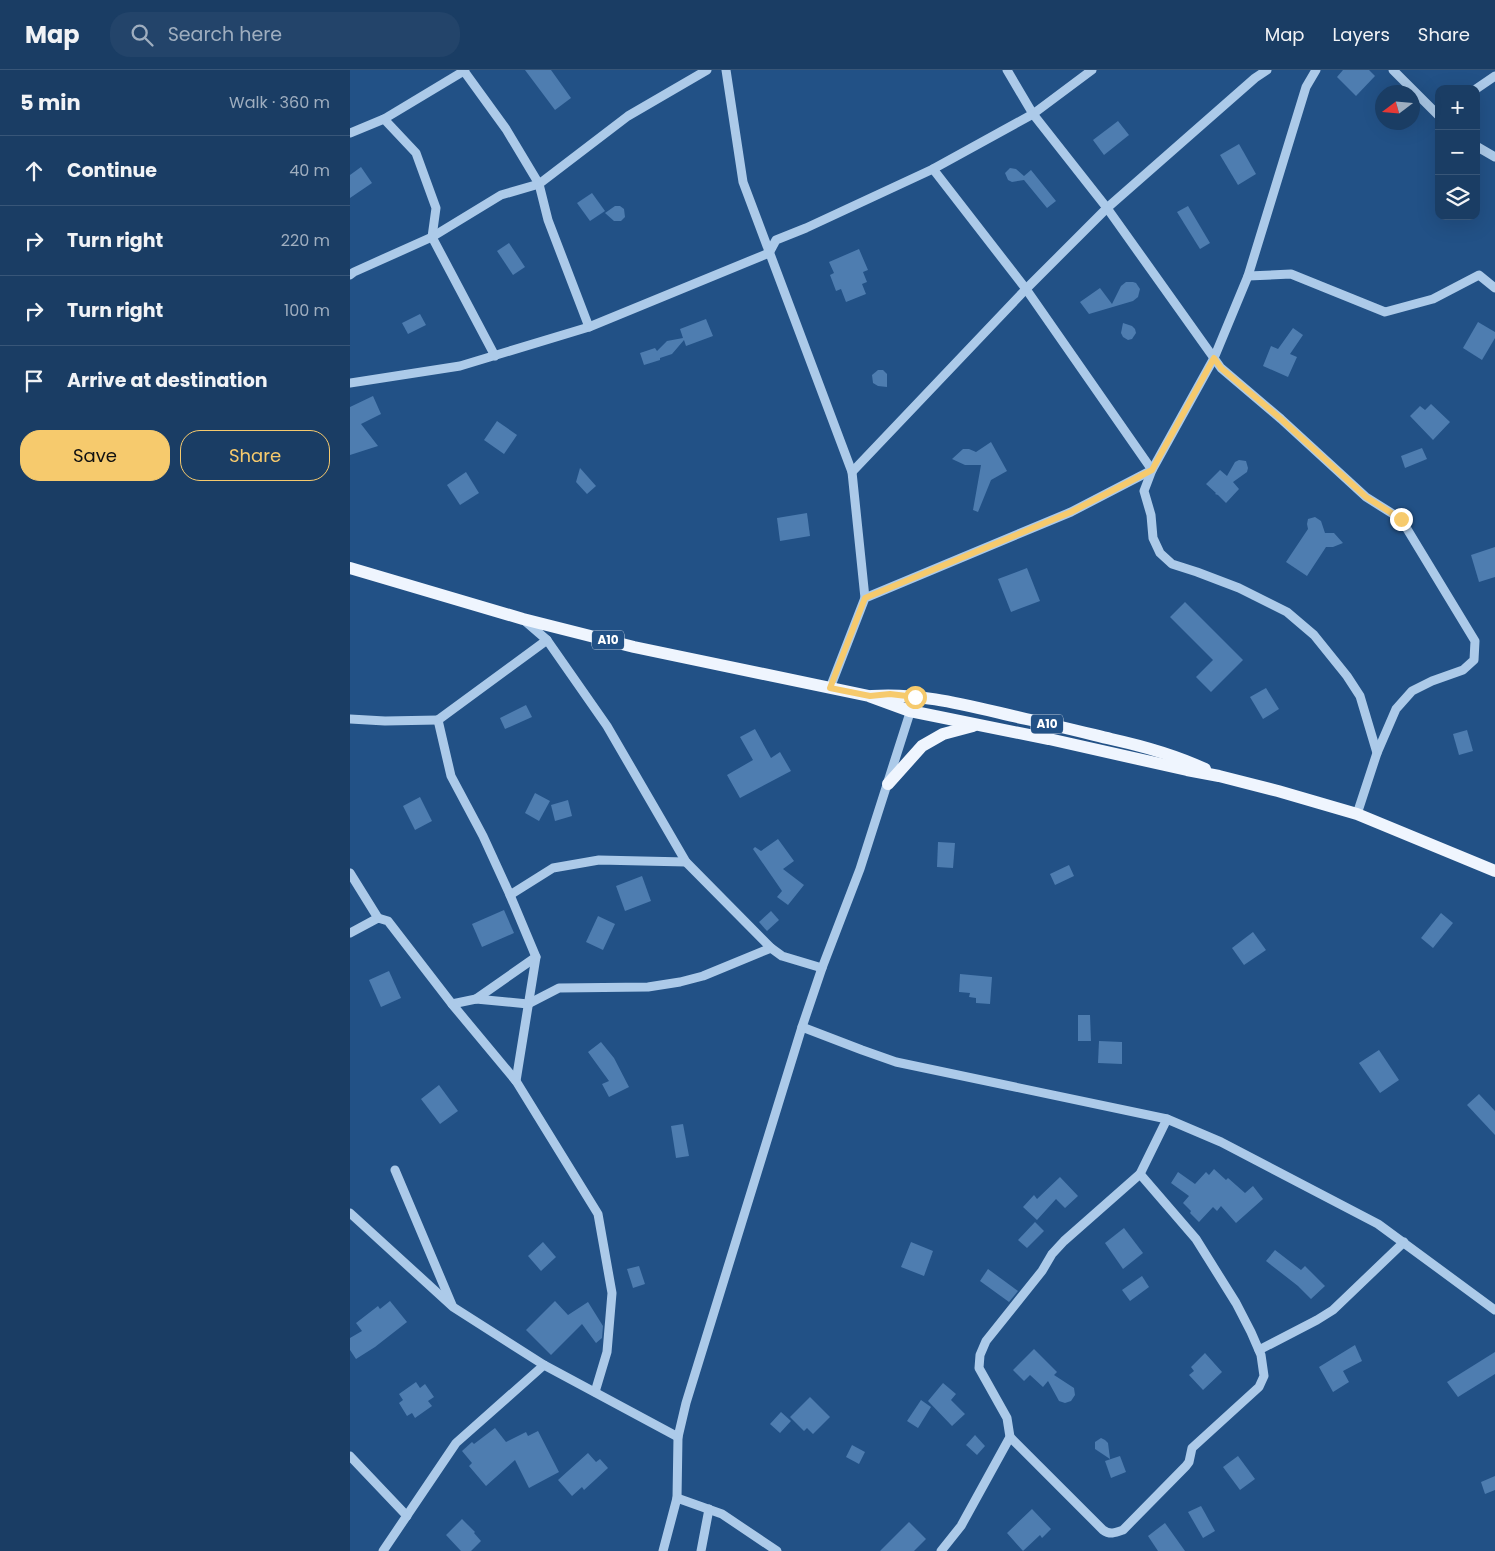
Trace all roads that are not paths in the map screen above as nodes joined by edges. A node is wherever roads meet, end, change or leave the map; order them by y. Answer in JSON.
{"nodes":[{"id":1,"x":465,"y":70,"type":"edge"},
{"id":2,"x":707,"y":70,"type":"edge"},
{"id":3,"x":726,"y":70,"type":"edge"},
{"id":4,"x":1007,"y":70,"type":"edge"},
{"id":5,"x":1092,"y":70,"type":"edge"},
{"id":6,"x":1267,"y":70,"type":"edge"},
{"id":7,"x":1316,"y":70,"type":"edge"},
{"id":8,"x":1393,"y":70,"type":"edge"},
{"id":9,"x":1253,"y":74,"type":"edge"},
{"id":10,"x":1495,"y":76,"type":"edge"},
{"id":11,"x":1480,"y":86,"type":"edge"},
{"id":12,"x":1435,"y":110,"type":"edge"},
{"id":13,"x":1033,"y":114,"type":"junction"},
{"id":14,"x":384,"y":120,"type":"junction"},
{"id":15,"x":350,"y":134,"type":"edge"},
{"id":16,"x":1480,"y":148,"type":"edge"},
{"id":17,"x":1495,"y":157,"type":"edge"},
{"id":18,"x":933,"y":169,"type":"junction"},
{"id":19,"x":539,"y":184,"type":"junction"},
{"id":20,"x":1107,"y":208,"type":"junction"},
{"id":21,"x":432,"y":237,"type":"junction"},
{"id":22,"x":769,"y":253,"type":"junction"},
{"id":23,"x":350,"y":275,"type":"edge"},
{"id":24,"x":1248,"y":276,"type":"junction"},
{"id":25,"x":1495,"y":288,"type":"edge"},
{"id":26,"x":1026,"y":289,"type":"junction"},
{"id":27,"x":589,"y":327,"type":"junction"},
{"id":28,"x":495,"y":356,"type":"junction"},
{"id":29,"x":1214,"y":358,"type":"junction"},
{"id":30,"x":350,"y":383,"type":"edge"},
{"id":31,"x":1152,"y":470,"type":"junction"},
{"id":32,"x":852,"y":472,"type":"junction"},
{"id":33,"x":350,"y":568,"type":"edge"},
{"id":34,"x":865,"y":598,"type":"junction"},
{"id":35,"x":523,"y":619,"type":"junction"},
{"id":36,"x":547,"y":640,"type":"junction"},
{"id":37,"x":830,"y":688,"type":"junction"},
{"id":38,"x":870,"y":696,"type":"junction"},
{"id":39,"x":915,"y":697,"type":"junction"},
{"id":40,"x":910,"y":711,"type":"junction"},
{"id":41,"x":350,"y":719,"type":"edge"},
{"id":42,"x":438,"y":720,"type":"junction"},
{"id":43,"x":976,"y":726,"type":"junction"},
{"id":44,"x":1377,"y":753,"type":"junction"},
{"id":45,"x":1219,"y":776,"type":"junction"},
{"id":46,"x":888,"y":784,"type":"junction"},
{"id":47,"x":1357,"y":814,"type":"junction"},
{"id":48,"x":686,"y":862,"type":"junction"},
{"id":49,"x":1495,"y":871,"type":"edge"},
{"id":50,"x":350,"y":873,"type":"edge"},
{"id":51,"x":510,"y":894,"type":"junction"},
{"id":52,"x":378,"y":918,"type":"junction"},
{"id":53,"x":350,"y":933,"type":"edge"},
{"id":54,"x":771,"y":948,"type":"junction"},
{"id":55,"x":536,"y":957,"type":"junction"},
{"id":56,"x":822,"y":968,"type":"junction"},
{"id":57,"x":476,"y":999,"type":"junction"},
{"id":58,"x":452,"y":1004,"type":"junction"},
{"id":59,"x":528,"y":1004,"type":"junction"},
{"id":60,"x":802,"y":1027,"type":"junction"},
{"id":61,"x":516,"y":1081,"type":"junction"},
{"id":62,"x":1167,"y":1118,"type":"junction"},
{"id":63,"x":395,"y":1170,"type":"dead end"},
{"id":64,"x":1140,"y":1174,"type":"junction"},
{"id":65,"x":350,"y":1213,"type":"edge"},
{"id":66,"x":1404,"y":1242,"type":"junction"},
{"id":67,"x":453,"y":1307,"type":"junction"},
{"id":68,"x":1495,"y":1310,"type":"edge"},
{"id":69,"x":1259,"y":1350,"type":"junction"},
{"id":70,"x":544,"y":1365,"type":"junction"},
{"id":71,"x":594,"y":1392,"type":"junction"},
{"id":72,"x":678,"y":1437,"type":"junction"},
{"id":73,"x":1010,"y":1437,"type":"junction"},
{"id":74,"x":350,"y":1456,"type":"edge"},
{"id":75,"x":677,"y":1498,"type":"junction"},
{"id":76,"x":709,"y":1509,"type":"junction"},
{"id":77,"x":407,"y":1516,"type":"junction"},
{"id":78,"x":383,"y":1551,"type":"edge"},
{"id":79,"x":663,"y":1551,"type":"edge"},
{"id":80,"x":701,"y":1551,"type":"edge"},
{"id":81,"x":777,"y":1551,"type":"edge"},
{"id":82,"x":941,"y":1551,"type":"edge"}],
"edges":[{"from":1,"to":14,"type":"street"},
{"from":1,"to":19,"type":"street"},
{"from":2,"to":19,"type":"street"},
{"from":3,"to":22,"type":"street"},
{"from":4,"to":13,"type":"street"},
{"from":5,"to":13,"type":"street"},
{"from":6,"to":9,"type":"street"},
{"from":7,"to":24,"type":"street"},
{"from":8,"to":12,"type":"street"},
{"from":9,"to":20,"type":"street"},
{"from":10,"to":11,"type":"street"},
{"from":13,"to":18,"type":"street"},
{"from":13,"to":20,"type":"street"},
{"from":14,"to":15,"type":"street"},
{"from":14,"to":21,"type":"street"},
{"from":16,"to":17,"type":"street"},
{"from":18,"to":22,"type":"street"},
{"from":18,"to":26,"type":"street"},
{"from":19,"to":21,"type":"street"},
{"from":19,"to":27,"type":"street"},
{"from":20,"to":26,"type":"street"},
{"from":20,"to":29,"type":"street"},
{"from":21,"to":23,"type":"street"},
{"from":21,"to":28,"type":"street"},
{"from":22,"to":27,"type":"street"},
{"from":22,"to":32,"type":"street"},
{"from":24,"to":25,"type":"street"},
{"from":24,"to":29,"type":"street"},
{"from":26,"to":31,"type":"street"},
{"from":26,"to":32,"type":"street"},
{"from":27,"to":28,"type":"street"},
{"from":28,"to":30,"type":"street"},
{"from":29,"to":31,"type":"street"},
{"from":29,"to":44,"type":"street"},
{"from":31,"to":34,"type":"street"},
{"from":31,"to":44,"type":"street"},
{"from":32,"to":34,"type":"street"},
{"from":33,"to":35,"type":"main road","number":"A10"},
{"from":34,"to":37,"type":"street"},
{"from":35,"to":36,"type":"street"},
{"from":35,"to":37,"type":"main road","number":"A10"},
{"from":36,"to":42,"type":"street"},
{"from":36,"to":48,"type":"street"},
{"from":37,"to":38,"type":"main road","number":"A10"},
{"from":38,"to":39,"type":"main road","number":"A10"},
{"from":38,"to":40,"type":"main road","number":"A10"},
{"from":39,"to":40,"type":"street"},
{"from":39,"to":45,"type":"main road","number":"A10"},
{"from":40,"to":43,"type":"main road","number":"A10"},
{"from":40,"to":46,"type":"street"},
{"from":41,"to":42,"type":"street"},
{"from":42,"to":51,"type":"street"},
{"from":43,"to":45,"type":"main road","number":"A10"},
{"from":43,"to":46,"type":"main road"},
{"from":44,"to":47,"type":"street"},
{"from":45,"to":47,"type":"main road","number":"A10"},
{"from":46,"to":56,"type":"street"},
{"from":47,"to":49,"type":"main road","number":"A10"},
{"from":48,"to":51,"type":"street"},
{"from":48,"to":54,"type":"street"},
{"from":50,"to":52,"type":"street"},
{"from":51,"to":55,"type":"street"},
{"from":52,"to":53,"type":"street"},
{"from":52,"to":58,"type":"street"},
{"from":54,"to":56,"type":"street"},
{"from":54,"to":59,"type":"street"},
{"from":55,"to":57,"type":"street"},
{"from":55,"to":59,"type":"street"},
{"from":56,"to":60,"type":"street"},
{"from":57,"to":58,"type":"street"},
{"from":57,"to":59,"type":"street"},
{"from":58,"to":61,"type":"street"},
{"from":59,"to":61,"type":"street"},
{"from":60,"to":62,"type":"street"},
{"from":60,"to":72,"type":"street"},
{"from":61,"to":71,"type":"street"},
{"from":62,"to":64,"type":"street"},
{"from":62,"to":66,"type":"street"},
{"from":63,"to":67,"type":"street"},
{"from":64,"to":69,"type":"street"},
{"from":64,"to":73,"type":"street"},
{"from":65,"to":67,"type":"street"},
{"from":66,"to":68,"type":"street"},
{"from":66,"to":69,"type":"street"},
{"from":67,"to":70,"type":"street"},
{"from":69,"to":73,"type":"street"},
{"from":70,"to":71,"type":"street"},
{"from":70,"to":77,"type":"street"},
{"from":71,"to":72,"type":"street"},
{"from":72,"to":75,"type":"street"},
{"from":73,"to":82,"type":"street"},
{"from":74,"to":77,"type":"street"},
{"from":75,"to":76,"type":"street"},
{"from":75,"to":79,"type":"street"},
{"from":76,"to":80,"type":"street"},
{"from":76,"to":81,"type":"street"},
{"from":77,"to":78,"type":"street"}]}
